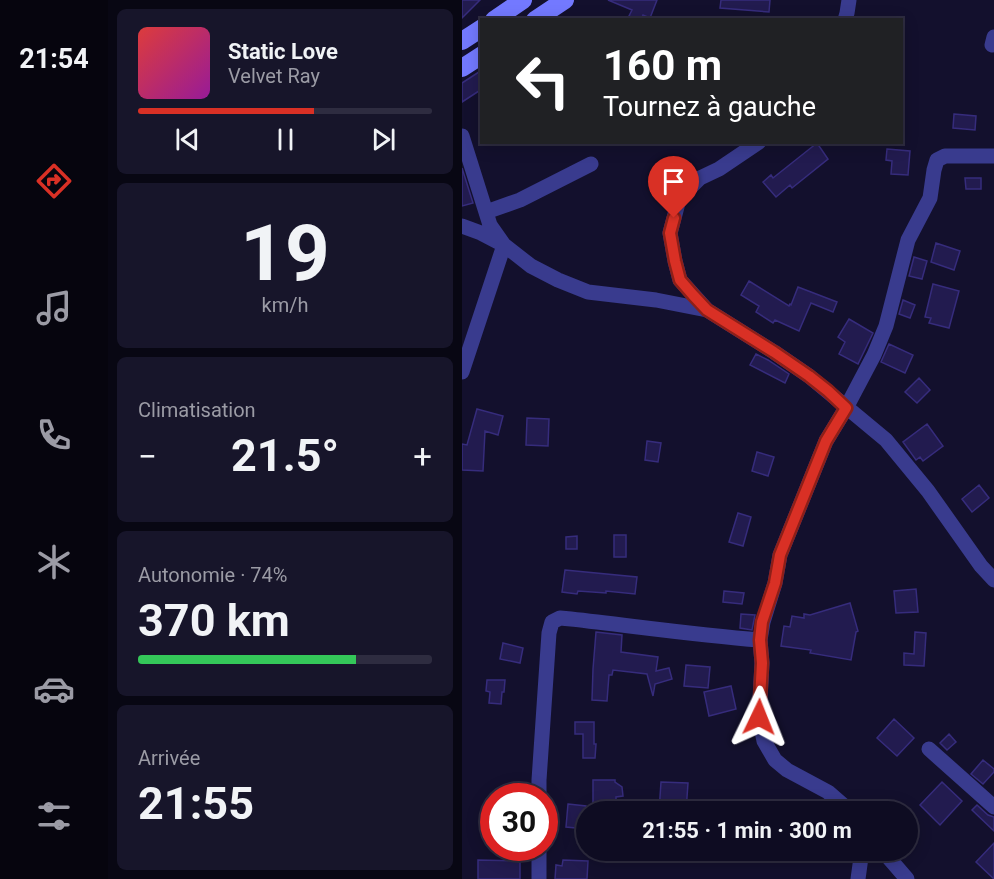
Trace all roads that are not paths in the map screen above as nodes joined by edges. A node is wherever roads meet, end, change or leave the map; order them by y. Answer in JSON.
{"nodes":[{"id":1,"x":523,"y":0,"type":"edge"},
{"id":2,"x":565,"y":0,"type":"edge"},
{"id":3,"x":849,"y":0,"type":"edge"},
{"id":4,"x":497,"y":18,"type":"edge"},
{"id":5,"x":538,"y":18,"type":"edge"},
{"id":6,"x":846,"y":18,"type":"edge"},
{"id":7,"x":480,"y":29,"type":"edge"},
{"id":8,"x":462,"y":41,"type":"edge"},
{"id":9,"x":480,"y":56,"type":"edge"},
{"id":10,"x":462,"y":68,"type":"edge"},
{"id":11,"x":462,"y":136,"type":"edge"},
{"id":12,"x":756,"y":144,"type":"edge"},
{"id":13,"x":994,"y":156,"type":"edge"},
{"id":14,"x":591,"y":164,"type":"dead end"},
{"id":15,"x":486,"y":212,"type":"junction"},
{"id":16,"x":462,"y":226,"type":"edge"},
{"id":17,"x":504,"y":245,"type":"junction"},
{"id":18,"x":707,"y":310,"type":"junction"},
{"id":19,"x":462,"y":372,"type":"edge"},
{"id":20,"x":846,"y":408,"type":"junction"},
{"id":21,"x":994,"y":580,"type":"edge"},
{"id":22,"x":760,"y":640,"type":"junction"},
{"id":23,"x":929,"y":749,"type":"dead end"},
{"id":24,"x":539,"y":783,"type":"edge"},
{"id":25,"x":838,"y":801,"type":"edge"},
{"id":26,"x":994,"y":807,"type":"edge"},
{"id":27,"x":539,"y":861,"type":"edge"},
{"id":28,"x":860,"y":861,"type":"edge"},
{"id":29,"x":891,"y":861,"type":"edge"},
{"id":30,"x":539,"y":879,"type":"edge"},
{"id":31,"x":858,"y":879,"type":"edge"},
{"id":32,"x":907,"y":879,"type":"edge"}],
"edges":[{"from":1,"to":4,"type":"street"},
{"from":2,"to":5,"type":"street"},
{"from":3,"to":6,"type":"street"},
{"from":7,"to":8,"type":"street"},
{"from":9,"to":10,"type":"street"},
{"from":11,"to":15,"type":"street"},
{"from":12,"to":18,"type":"street"},
{"from":13,"to":20,"type":"street"},
{"from":14,"to":15,"type":"street"},
{"from":15,"to":17,"type":"street"},
{"from":16,"to":17,"type":"street"},
{"from":17,"to":18,"type":"street"},
{"from":17,"to":19,"type":"street"},
{"from":18,"to":20,"type":"street"},
{"from":20,"to":21,"type":"street"},
{"from":20,"to":22,"type":"street"},
{"from":22,"to":24,"type":"street"},
{"from":22,"to":25,"type":"street"},
{"from":23,"to":26,"type":"street"},
{"from":27,"to":30,"type":"street"},
{"from":28,"to":31,"type":"street"},
{"from":29,"to":32,"type":"street"}]}
